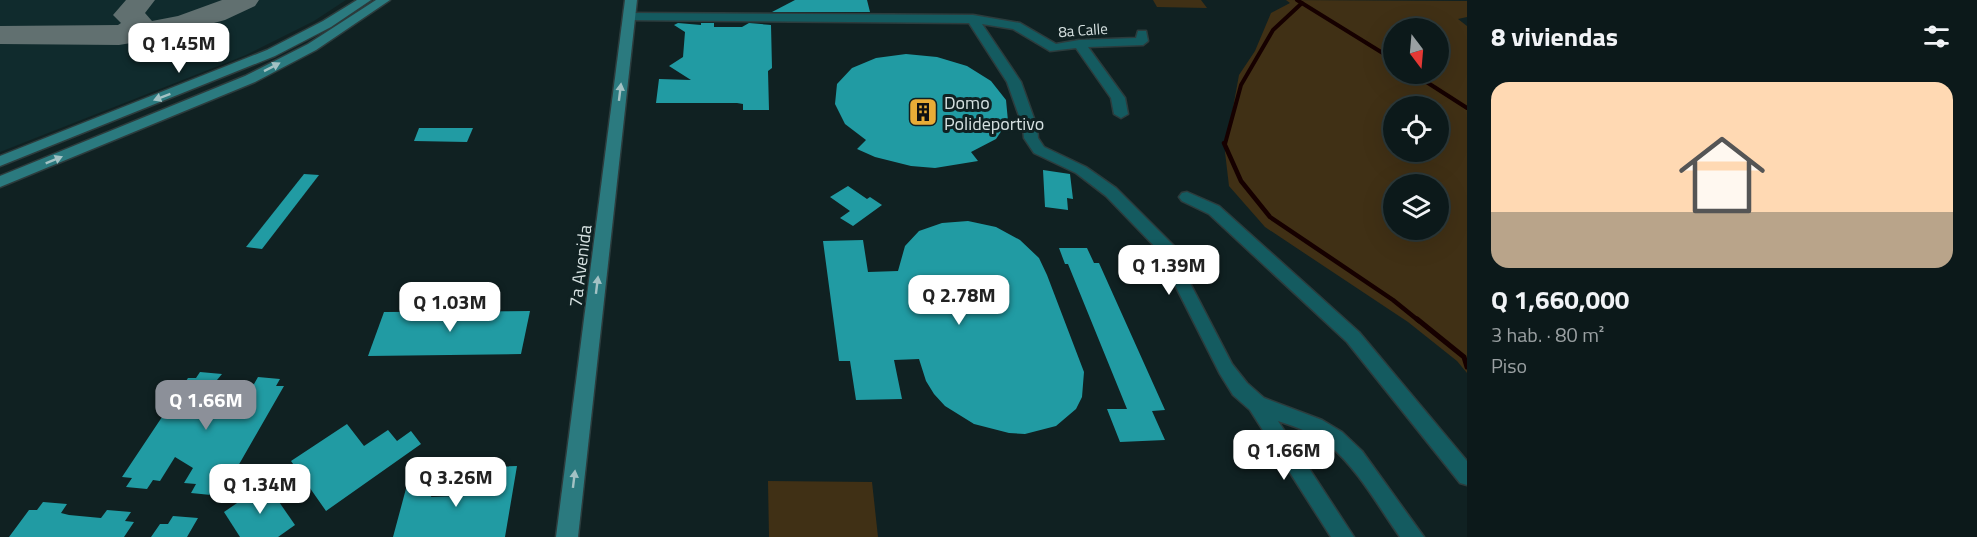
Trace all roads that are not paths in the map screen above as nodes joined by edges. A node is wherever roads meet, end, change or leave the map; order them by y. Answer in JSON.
{"nodes":[{"id":1,"x":365,"y":0,"type":"edge"},
{"id":2,"x":384,"y":0,"type":"edge"},
{"id":3,"x":630,"y":8,"type":"edge"},
{"id":4,"x":973,"y":19,"type":"junction"},
{"id":5,"x":1142,"y":34,"type":"dead end"},
{"id":6,"x":1079,"y":44,"type":"junction"},
{"id":7,"x":1121,"y":114,"type":"dead end"},
{"id":8,"x":0,"y":161,"type":"edge"},
{"id":9,"x":0,"y":182,"type":"edge"},
{"id":10,"x":1186,"y":196,"type":"dead end"},
{"id":11,"x":1257,"y":404,"type":"junction"},
{"id":12,"x":1467,"y":476,"type":"edge"},
{"id":13,"x":567,"y":537,"type":"edge"},
{"id":14,"x":1343,"y":537,"type":"edge"},
{"id":15,"x":1413,"y":537,"type":"edge"}],
"edges":[{"from":1,"to":8,"type":"main road","one_way":true},
{"from":9,"to":2,"type":"main road","one_way":true},
{"from":3,"to":4,"type":"street","name":"8a Calle"},
{"from":13,"to":3,"type":"main road","name":"7a Avenida","one_way":true},
{"from":4,"to":6,"type":"street","name":"8a Calle"},
{"from":4,"to":11,"type":"street"},
{"from":5,"to":6,"type":"street","name":"8a Calle"},
{"from":6,"to":7,"type":"street"},
{"from":10,"to":12,"type":"street"},
{"from":11,"to":14,"type":"street"},
{"from":11,"to":15,"type":"street"}]}
